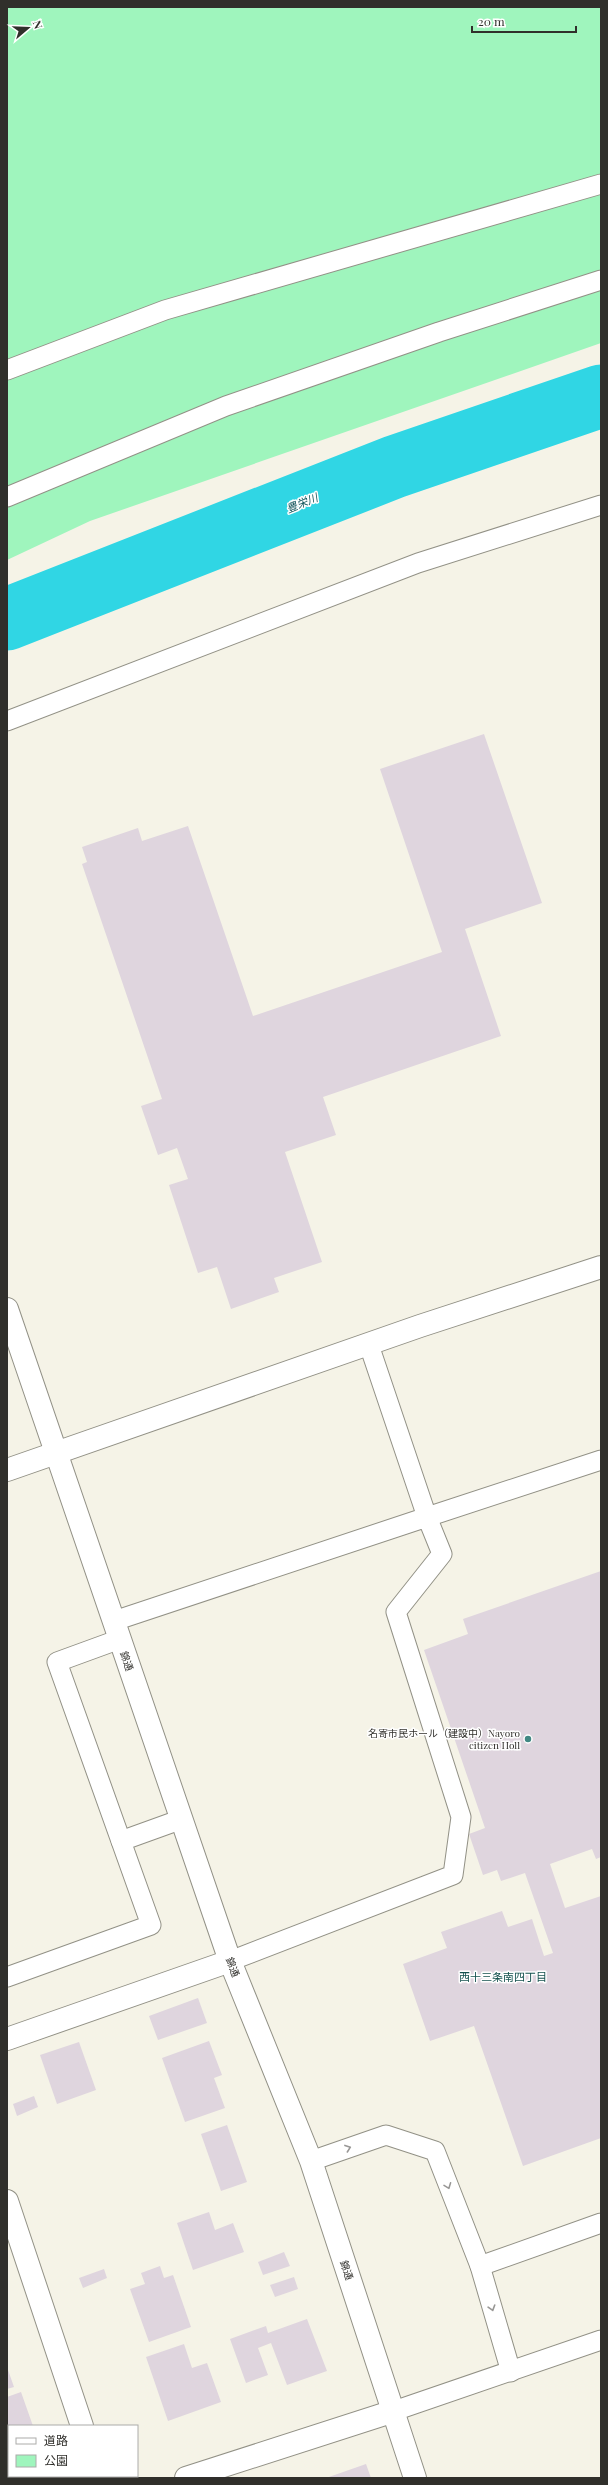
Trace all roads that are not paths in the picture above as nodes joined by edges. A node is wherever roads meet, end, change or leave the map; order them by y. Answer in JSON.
{"nodes":[{"id":1,"x":601,"y":184,"type":"edge"},
{"id":2,"x":601,"y":280,"type":"edge"},
{"id":3,"x":7,"y":370,"type":"edge"},
{"id":4,"x":7,"y":497,"type":"edge"},
{"id":5,"x":601,"y":505,"type":"edge"},
{"id":6,"x":7,"y":721,"type":"edge"},
{"id":7,"x":601,"y":1267,"type":"edge"},
{"id":8,"x":7,"y":1309,"type":"edge"},
{"id":9,"x":369,"y":1345,"type":"junction"},
{"id":10,"x":56,"y":1454,"type":"junction"},
{"id":11,"x":601,"y":1460,"type":"edge"},
{"id":12,"x":7,"y":1470,"type":"edge"},
{"id":13,"x":427,"y":1517,"type":"junction"},
{"id":14,"x":117,"y":1630,"type":"junction"},
{"id":15,"x":182,"y":1818,"type":"junction"},
{"id":16,"x":121,"y":1841,"type":"junction"},
{"id":17,"x":230,"y":1961,"type":"junction"},
{"id":18,"x":7,"y":1977,"type":"edge"},
{"id":19,"x":7,"y":2040,"type":"edge"},
{"id":20,"x":311,"y":2162,"type":"junction"},
{"id":21,"x":7,"y":2201,"type":"edge"},
{"id":22,"x":601,"y":2223,"type":"edge"},
{"id":23,"x":480,"y":2266,"type":"junction"},
{"id":24,"x":601,"y":2340,"type":"edge"},
{"id":25,"x":511,"y":2372,"type":"junction"},
{"id":26,"x":394,"y":2411,"type":"junction"},
{"id":27,"x":82,"y":2425,"type":"edge"},
{"id":28,"x":186,"y":2478,"type":"edge"},
{"id":29,"x":415,"y":2478,"type":"edge"}],
"edges":[{"from":1,"to":3,"type":"lane"},
{"from":2,"to":4,"type":"lane"},
{"from":5,"to":6,"type":"lane"},
{"from":7,"to":9,"type":"street"},
{"from":8,"to":10,"type":"street","name":"錦通"},
{"from":9,"to":10,"type":"street"},
{"from":9,"to":13,"type":"lane"},
{"from":10,"to":12,"type":"street"},
{"from":10,"to":14,"type":"street","name":"錦通"},
{"from":11,"to":13,"type":"lane"},
{"from":13,"to":14,"type":"lane"},
{"from":13,"to":17,"type":"lane"},
{"from":14,"to":15,"type":"street","name":"錦通"},
{"from":14,"to":16,"type":"lane"},
{"from":15,"to":16,"type":"lane"},
{"from":15,"to":17,"type":"street","name":"錦通"},
{"from":16,"to":18,"type":"lane"},
{"from":17,"to":19,"type":"street"},
{"from":17,"to":20,"type":"street","name":"錦通"},
{"from":20,"to":23,"type":"lane","one_way":true},
{"from":20,"to":26,"type":"street","name":"錦通"},
{"from":21,"to":27,"type":"street"},
{"from":22,"to":23,"type":"lane"},
{"from":23,"to":25,"type":"lane","one_way":true},
{"from":24,"to":25,"type":"lane"},
{"from":25,"to":26,"type":"lane"},
{"from":26,"to":28,"type":"street"},
{"from":26,"to":29,"type":"street","name":"錦通"}]}
